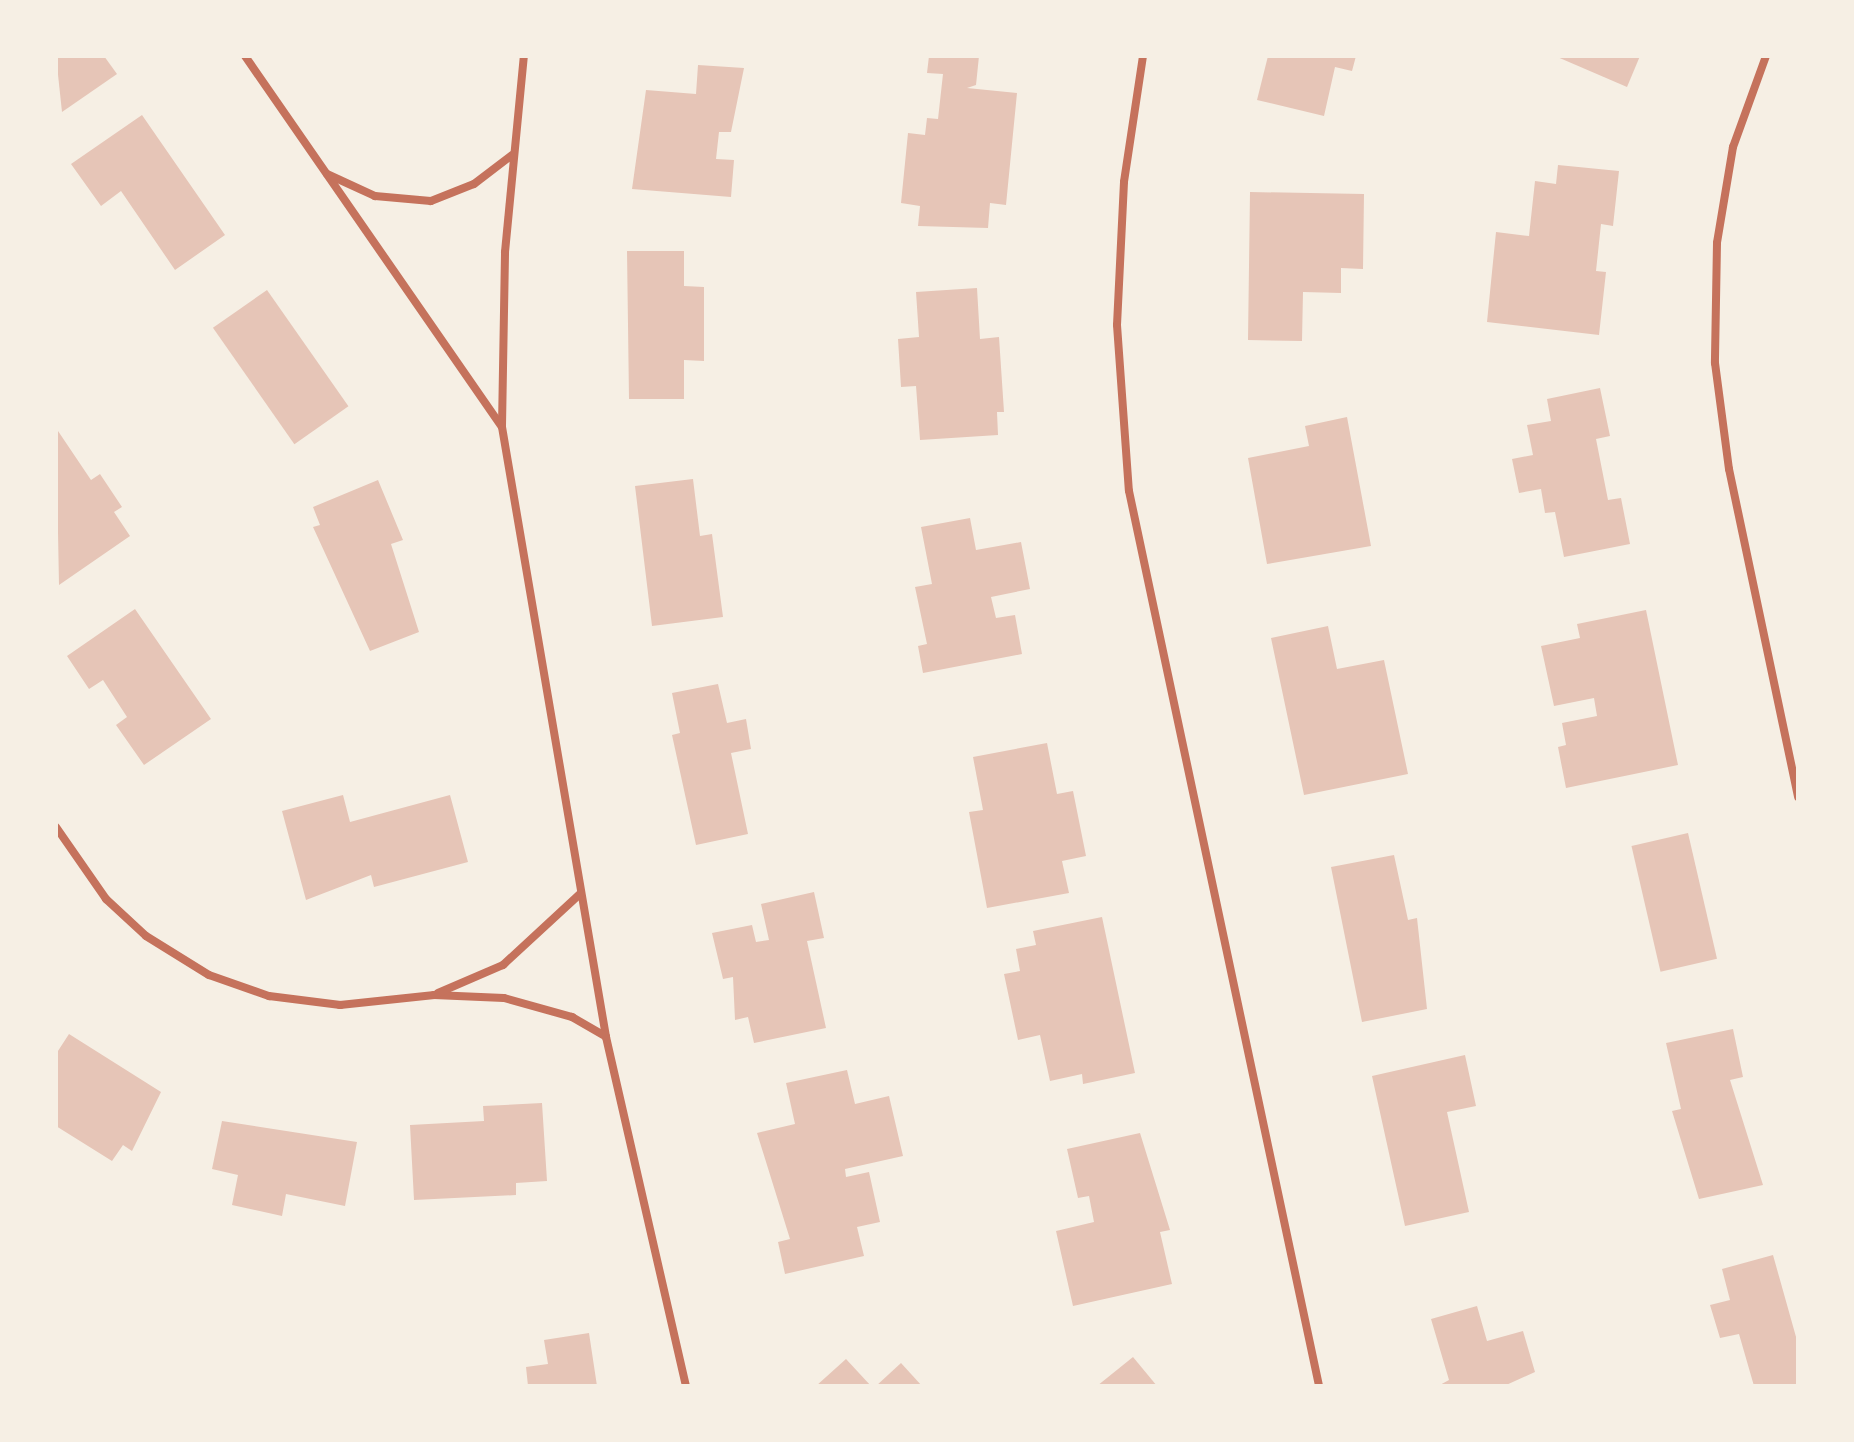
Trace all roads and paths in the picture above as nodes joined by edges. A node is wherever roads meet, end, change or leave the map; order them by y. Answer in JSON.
{"nodes":[{"id":1,"x":245,"y":56,"type":"edge"},
{"id":2,"x":524,"y":56,"type":"edge"},
{"id":3,"x":1143,"y":56,"type":"edge"},
{"id":4,"x":1766,"y":56,"type":"edge"},
{"id":5,"x":512,"y":155,"type":"junction"},
{"id":6,"x":327,"y":173,"type":"junction"},
{"id":7,"x":502,"y":427,"type":"junction"},
{"id":8,"x":1798,"y":797,"type":"edge"},
{"id":9,"x":56,"y":827,"type":"edge"},
{"id":10,"x":580,"y":894,"type":"junction"},
{"id":11,"x":434,"y":995,"type":"junction"},
{"id":12,"x":606,"y":1037,"type":"junction"},
{"id":13,"x":686,"y":1386,"type":"edge"},
{"id":14,"x":1319,"y":1386,"type":"edge"}],
"edges":[{"from":1,"to":6,"type":"street"},
{"from":2,"to":5,"type":"street"},
{"from":3,"to":14,"type":"street"},
{"from":4,"to":8,"type":"street"},
{"from":5,"to":6,"type":"street"},
{"from":5,"to":7,"type":"street"},
{"from":6,"to":7,"type":"street"},
{"from":7,"to":10,"type":"street"},
{"from":9,"to":11,"type":"street"},
{"from":10,"to":11,"type":"street"},
{"from":10,"to":12,"type":"street"},
{"from":11,"to":12,"type":"street"},
{"from":12,"to":13,"type":"street"}]}
